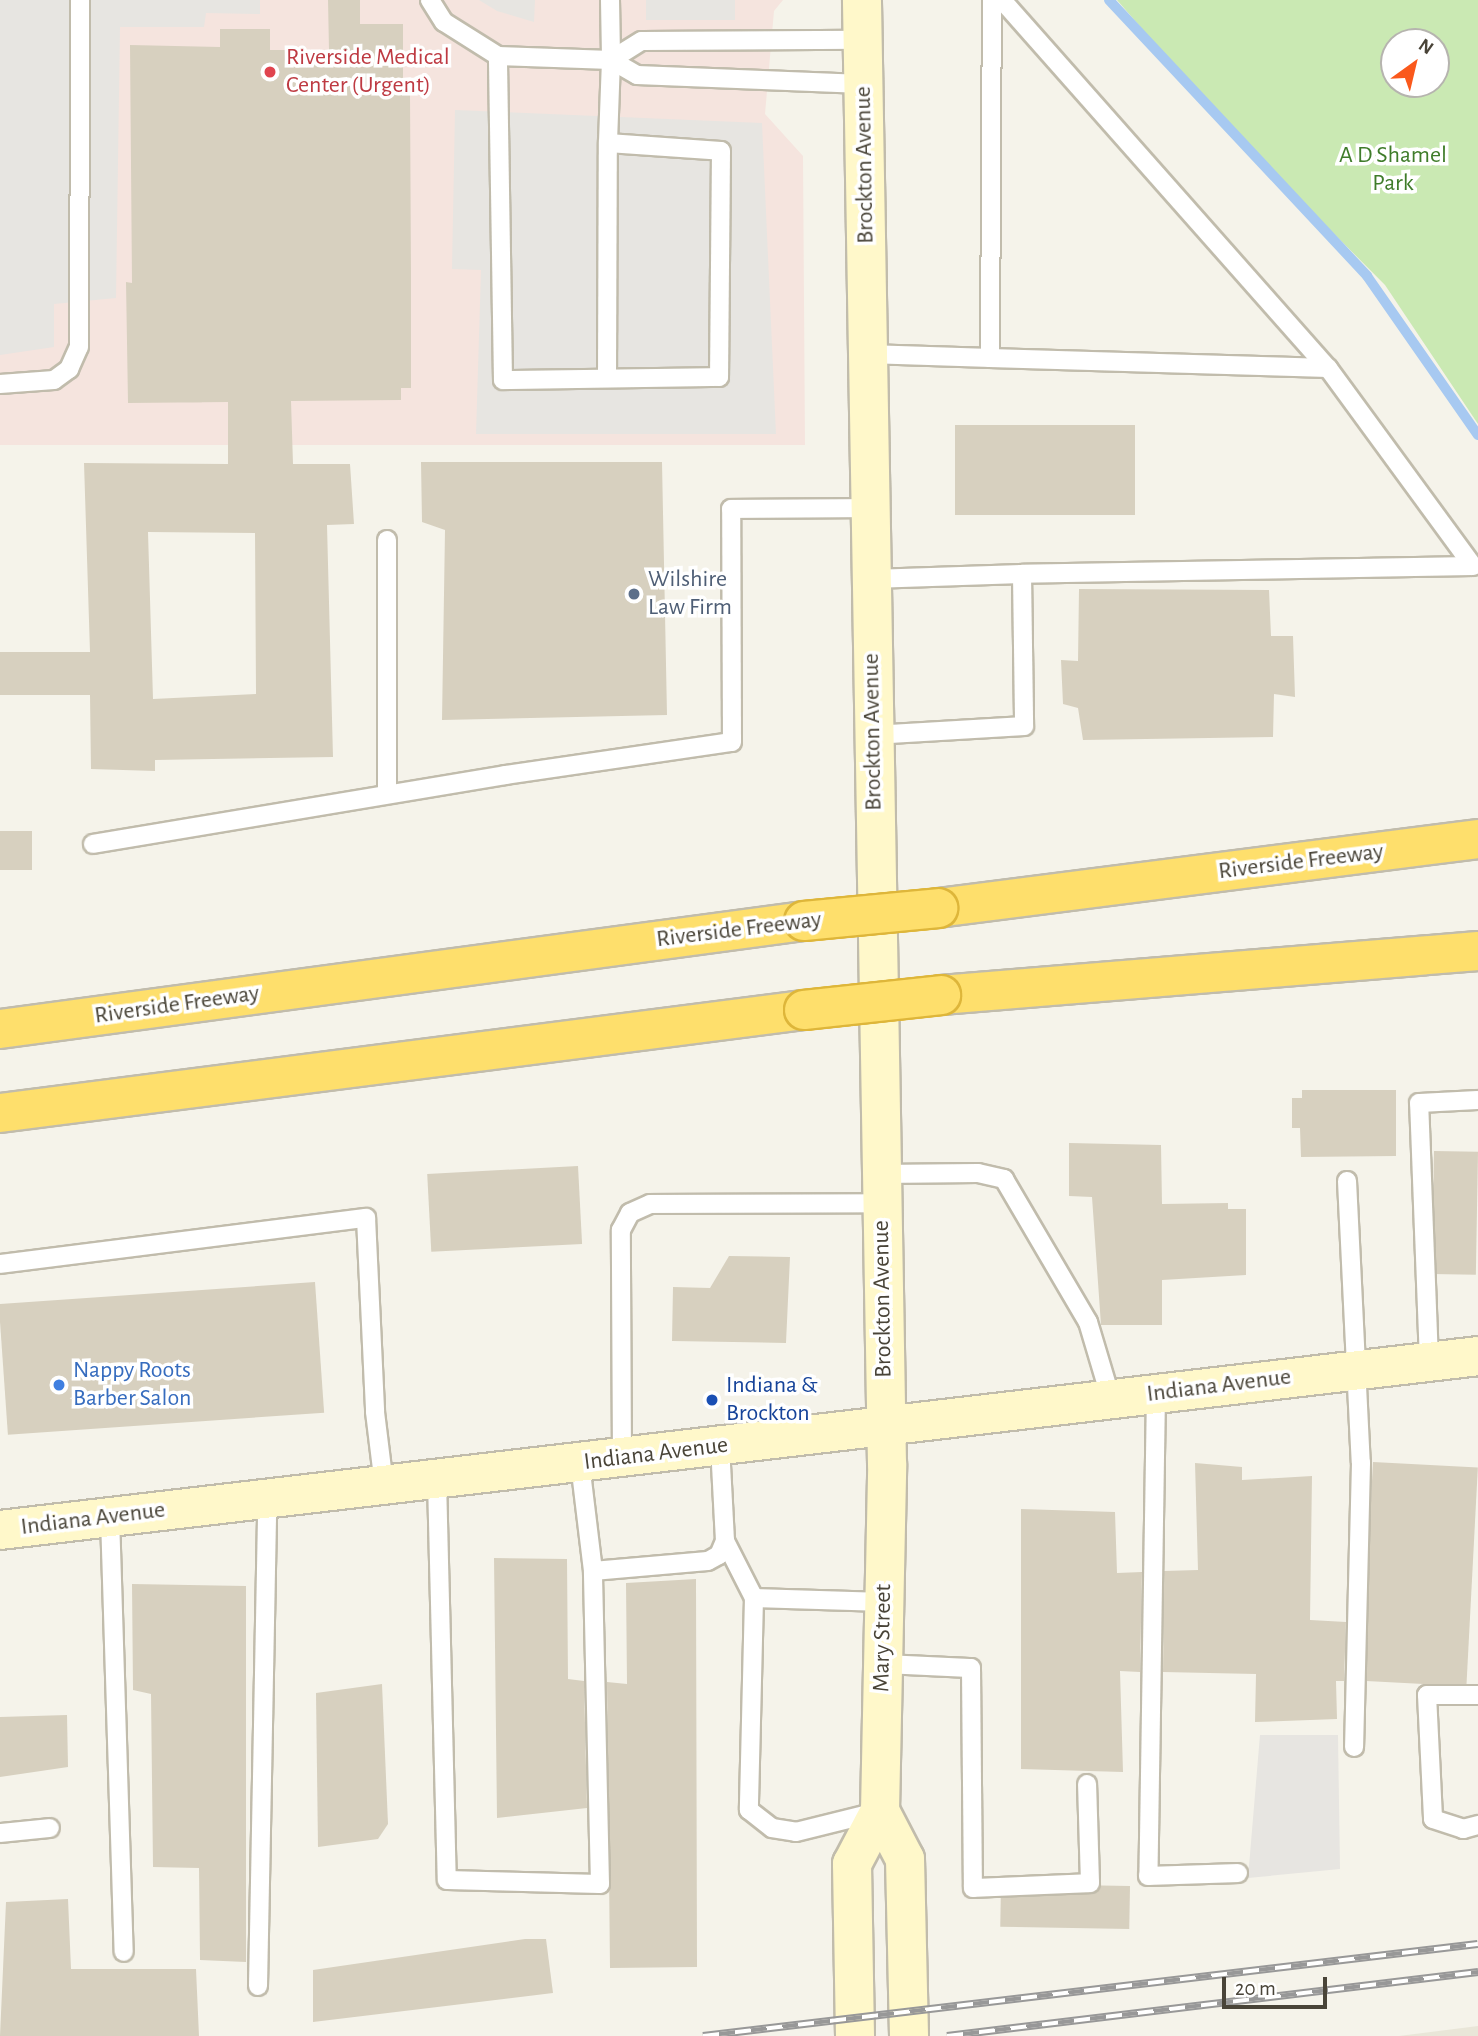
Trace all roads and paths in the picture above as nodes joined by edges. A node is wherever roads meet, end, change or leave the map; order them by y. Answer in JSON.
{"nodes":[{"id":1,"x":80,"y":0,"type":"edge"},
{"id":2,"x":430,"y":0,"type":"edge"},
{"id":3,"x":610,"y":0,"type":"edge"},
{"id":4,"x":862,"y":0,"type":"edge"},
{"id":5,"x":992,"y":0,"type":"edge"},
{"id":6,"x":1002,"y":0,"type":"edge"},
{"id":7,"x":862,"y":40,"type":"junction"},
{"id":8,"x":498,"y":56,"type":"junction"},
{"id":9,"x":611,"y":60,"type":"junction"},
{"id":10,"x":863,"y":84,"type":"junction"},
{"id":11,"x":608,"y":143,"type":"junction"},
{"id":12,"x":868,"y":354,"type":"junction"},
{"id":13,"x":990,"y":358,"type":"junction"},
{"id":14,"x":1328,"y":368,"type":"junction"},
{"id":15,"x":607,"y":378,"type":"junction"},
{"id":16,"x":0,"y":384,"type":"edge"},
{"id":17,"x":870,"y":508,"type":"junction"},
{"id":18,"x":387,"y":540,"type":"dead end"},
{"id":19,"x":1022,"y":574,"type":"junction"},
{"id":20,"x":871,"y":579,"type":"junction"},
{"id":21,"x":873,"y":735,"type":"junction"},
{"id":22,"x":387,"y":794,"type":"junction"},
{"id":23,"x":1478,"y":839,"type":"edge"},
{"id":24,"x":93,"y":844,"type":"dead end"},
{"id":25,"x":1478,"y":951,"type":"edge"},
{"id":26,"x":0,"y":1029,"type":"edge"},
{"id":27,"x":1478,"y":1100,"type":"edge"},
{"id":28,"x":0,"y":1113,"type":"edge"},
{"id":29,"x":1347,"y":1181,"type":"dead end"},
{"id":30,"x":881,"y":1189,"type":"junction"},
{"id":31,"x":0,"y":1264,"type":"edge"},
{"id":32,"x":1478,"y":1356,"type":"edge"},
{"id":33,"x":1429,"y":1361,"type":"junction"},
{"id":34,"x":1357,"y":1369,"type":"junction"},
{"id":35,"x":1156,"y":1393,"type":"junction"},
{"id":36,"x":1111,"y":1399,"type":"junction"},
{"id":37,"x":887,"y":1446,"type":"junction"},
{"id":38,"x":720,"y":1447,"type":"junction"},
{"id":39,"x":622,"y":1458,"type":"junction"},
{"id":40,"x":580,"y":1463,"type":"junction"},
{"id":41,"x":437,"y":1480,"type":"junction"},
{"id":42,"x":384,"y":1485,"type":"junction"},
{"id":43,"x":267,"y":1499,"type":"junction"},
{"id":44,"x":110,"y":1517,"type":"junction"},
{"id":45,"x":0,"y":1530,"type":"edge"},
{"id":46,"x":725,"y":1541,"type":"junction"},
{"id":47,"x":593,"y":1571,"type":"junction"},
{"id":48,"x":754,"y":1598,"type":"junction"},
{"id":49,"x":884,"y":1602,"type":"junction"},
{"id":50,"x":883,"y":1664,"type":"junction"},
{"id":51,"x":1478,"y":1695,"type":"edge"},
{"id":52,"x":1354,"y":1747,"type":"dead end"},
{"id":53,"x":1087,"y":1784,"type":"dead end"},
{"id":54,"x":880,"y":1811,"type":"junction"},
{"id":55,"x":1478,"y":1825,"type":"edge"},
{"id":56,"x":50,"y":1828,"type":"dead end"},
{"id":57,"x":0,"y":1833,"type":"edge"},
{"id":58,"x":1238,"y":1873,"type":"dead end"},
{"id":59,"x":124,"y":1952,"type":"dead end"},
{"id":60,"x":258,"y":1986,"type":"dead end"},
{"id":61,"x":855,"y":2036,"type":"edge"},
{"id":62,"x":909,"y":2036,"type":"edge"}],
"edges":[{"from":1,"to":16,"type":"lane"},
{"from":2,"to":8,"type":"lane"},
{"from":3,"to":9,"type":"lane"},
{"from":4,"to":7,"type":"main road","name":"Brockton Avenue"},
{"from":5,"to":13,"type":"lane"},
{"from":6,"to":14,"type":"lane"},
{"from":7,"to":9,"type":"lane"},
{"from":7,"to":10,"type":"main road","name":"Brockton Avenue"},
{"from":8,"to":9,"type":"lane"},
{"from":8,"to":15,"type":"lane"},
{"from":9,"to":10,"type":"lane"},
{"from":9,"to":11,"type":"lane"},
{"from":10,"to":12,"type":"main road","name":"Brockton Avenue"},
{"from":11,"to":15,"type":"lane"},
{"from":11,"to":15,"type":"lane"},
{"from":12,"to":13,"type":"lane"},
{"from":12,"to":17,"type":"main road","name":"Brockton Avenue"},
{"from":13,"to":14,"type":"lane"},
{"from":14,"to":19,"type":"lane"},
{"from":17,"to":20,"type":"main road","name":"Brockton Avenue"},
{"from":17,"to":22,"type":"lane"},
{"from":18,"to":22,"type":"lane"},
{"from":19,"to":20,"type":"lane"},
{"from":19,"to":21,"type":"lane"},
{"from":20,"to":21,"type":"main road","name":"Brockton Avenue"},
{"from":21,"to":30,"type":"main road","name":"Brockton Avenue"},
{"from":22,"to":24,"type":"lane"},
{"from":23,"to":26,"type":"highway","name":"Riverside Freeway","bridge":true},
{"from":25,"to":28,"type":"highway","bridge":true},
{"from":27,"to":33,"type":"lane"},
{"from":29,"to":34,"type":"lane"},
{"from":30,"to":36,"type":"lane"},
{"from":30,"to":37,"type":"main road","name":"Brockton Avenue"},
{"from":30,"to":39,"type":"lane"},
{"from":31,"to":42,"type":"lane"},
{"from":32,"to":33,"type":"main road","name":"Indiana Avenue"},
{"from":33,"to":34,"type":"main road","name":"Indiana Avenue"},
{"from":34,"to":35,"type":"main road","name":"Indiana Avenue"},
{"from":34,"to":52,"type":"lane"},
{"from":35,"to":36,"type":"main road","name":"Indiana Avenue"},
{"from":35,"to":58,"type":"lane"},
{"from":36,"to":37,"type":"main road","name":"Indiana Avenue"},
{"from":37,"to":38,"type":"main road","name":"Indiana Avenue"},
{"from":37,"to":49,"type":"main road","name":"Mary Street"},
{"from":38,"to":39,"type":"main road","name":"Indiana Avenue"},
{"from":38,"to":46,"type":"lane"},
{"from":39,"to":40,"type":"main road","name":"Indiana Avenue"},
{"from":40,"to":41,"type":"main road","name":"Indiana Avenue"},
{"from":40,"to":47,"type":"lane"},
{"from":41,"to":42,"type":"main road","name":"Indiana Avenue"},
{"from":41,"to":47,"type":"lane"},
{"from":42,"to":43,"type":"main road","name":"Indiana Avenue"},
{"from":43,"to":44,"type":"main road","name":"Indiana Avenue"},
{"from":43,"to":60,"type":"lane"},
{"from":44,"to":45,"type":"main road","name":"Indiana Avenue"},
{"from":44,"to":59,"type":"lane"},
{"from":46,"to":47,"type":"lane"},
{"from":46,"to":48,"type":"lane"},
{"from":48,"to":49,"type":"lane"},
{"from":48,"to":54,"type":"lane"},
{"from":49,"to":50,"type":"main road","name":"Mary Street"},
{"from":50,"to":53,"type":"lane"},
{"from":50,"to":54,"type":"main road","name":"Mary Street"},
{"from":51,"to":55,"type":"lane"},
{"from":54,"to":61,"type":"main road","name":"Mary Street"},
{"from":54,"to":62,"type":"main road","name":"Mary Street"},
{"from":56,"to":57,"type":"lane"}]}
